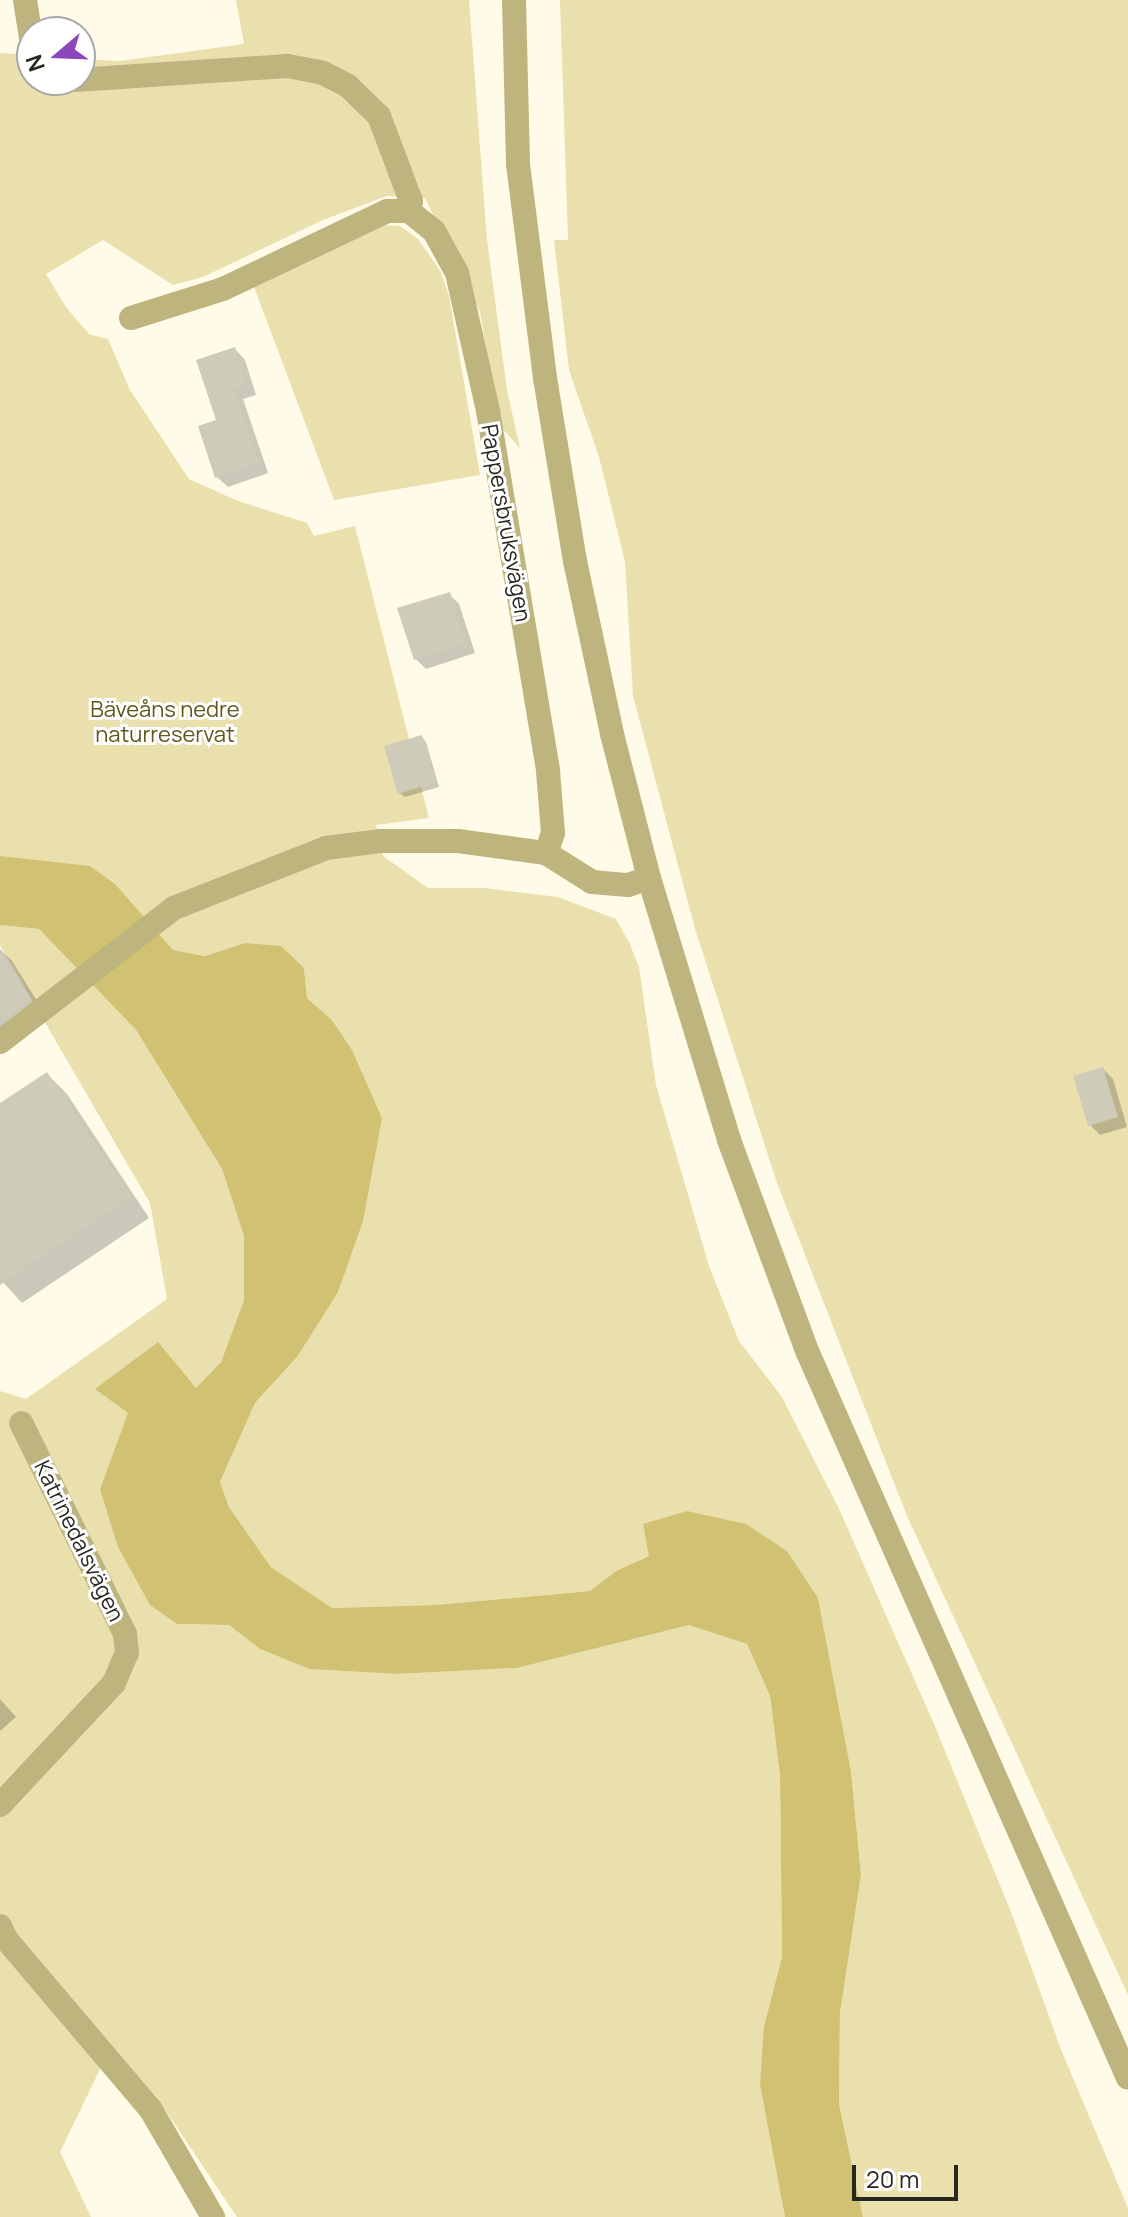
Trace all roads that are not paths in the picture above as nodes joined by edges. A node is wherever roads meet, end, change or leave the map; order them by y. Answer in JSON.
{"nodes":[{"id":1,"x":514,"y":0,"type":"edge"},
{"id":2,"x":96,"y":79,"type":"edge"},
{"id":3,"x":409,"y":211,"type":"junction"},
{"id":4,"x":131,"y":318,"type":"dead end"},
{"id":5,"x":546,"y":853,"type":"junction"},
{"id":6,"x":649,"y":878,"type":"junction"},
{"id":7,"x":0,"y":1042,"type":"edge"},
{"id":8,"x":21,"y":1423,"type":"dead end"},
{"id":9,"x":0,"y":1805,"type":"edge"},
{"id":10,"x":0,"y":1926,"type":"edge"},
{"id":11,"x":1128,"y":2078,"type":"edge"},
{"id":12,"x":213,"y":2217,"type":"edge"}],
"edges":[{"from":1,"to":6,"type":"street"},
{"from":2,"to":3,"type":"street"},
{"from":3,"to":4,"type":"street"},
{"from":3,"to":5,"type":"street","name":"Pappersbruksvägen"},
{"from":5,"to":6,"type":"street"},
{"from":5,"to":7,"type":"street"},
{"from":6,"to":11,"type":"street"},
{"from":8,"to":9,"type":"street","name":"Katrinedalsvägen"},
{"from":10,"to":12,"type":"street"}]}
